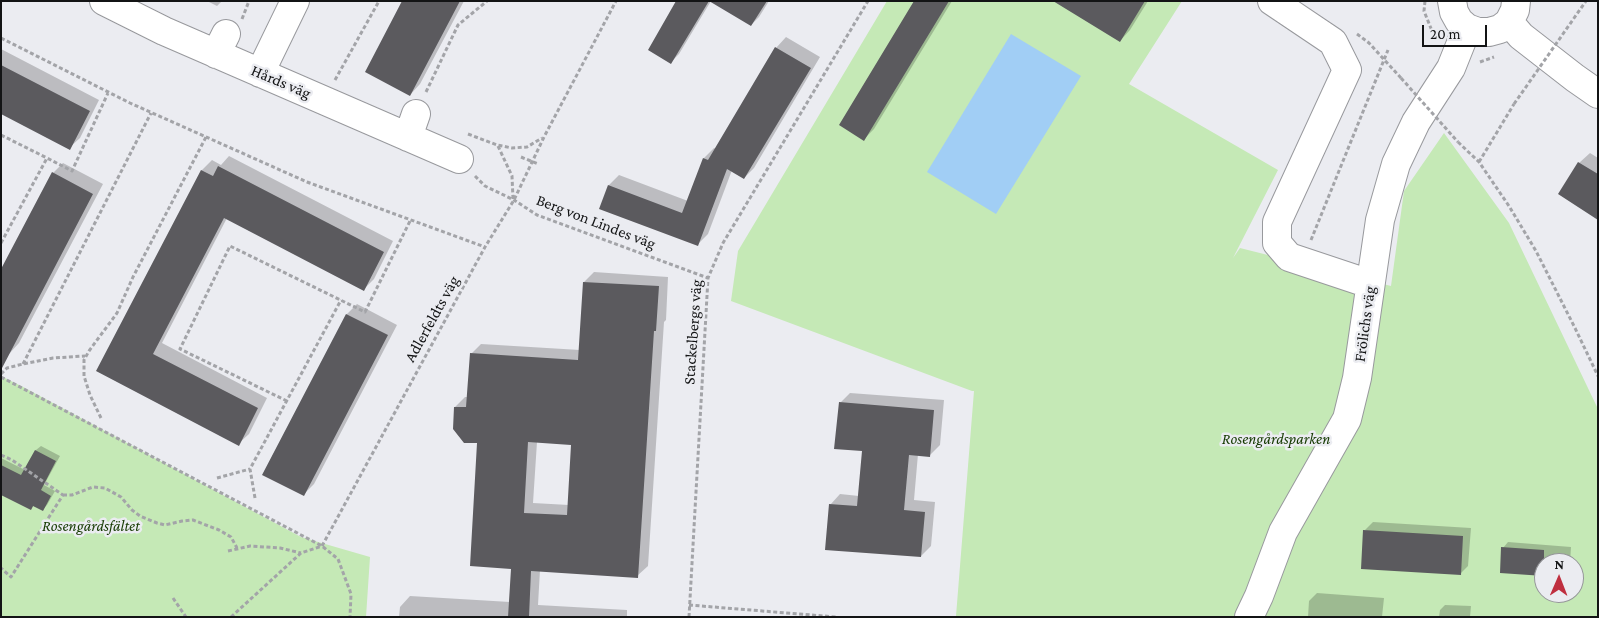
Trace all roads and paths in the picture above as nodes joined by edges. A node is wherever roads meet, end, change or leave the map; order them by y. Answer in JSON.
{"nodes":[{"id":1,"x":295,"y":1,"type":"edge"},
{"id":2,"x":379,"y":1,"type":"edge"},
{"id":3,"x":487,"y":1,"type":"edge"},
{"id":4,"x":616,"y":1,"type":"edge"},
{"id":5,"x":868,"y":1,"type":"edge"},
{"id":6,"x":1272,"y":1,"type":"edge"},
{"id":7,"x":1452,"y":1,"type":"edge"},
{"id":8,"x":1586,"y":1,"type":"edge"},
{"id":9,"x":119,"y":5,"type":"edge"},
{"id":10,"x":1512,"y":11,"type":"edge"},
{"id":11,"x":1467,"y":28,"type":"junction"},
{"id":12,"x":1,"y":38,"type":"edge"},
{"id":13,"x":1388,"y":50,"type":"dead end"},
{"id":14,"x":260,"y":73,"type":"junction"},
{"id":15,"x":1401,"y":78,"type":"dead end"},
{"id":16,"x":324,"y":86,"type":"junction"},
{"id":17,"x":108,"y":93,"type":"junction"},
{"id":18,"x":1598,"y":94,"type":"edge"},
{"id":19,"x":151,"y":113,"type":"junction"},
{"id":20,"x":412,"y":125,"type":"junction"},
{"id":21,"x":1,"y":135,"type":"edge"},
{"id":22,"x":206,"y":137,"type":"junction"},
{"id":23,"x":498,"y":145,"type":"dead end"},
{"id":24,"x":521,"y":157,"type":"dead end"},
{"id":25,"x":47,"y":158,"type":"junction"},
{"id":26,"x":459,"y":159,"type":"joint"},
{"id":27,"x":532,"y":161,"type":"junction"},
{"id":28,"x":1479,"y":162,"type":"junction"},
{"id":29,"x":538,"y":164,"type":"dead end"},
{"id":30,"x":514,"y":200,"type":"junction"},
{"id":31,"x":410,"y":220,"type":"junction"},
{"id":32,"x":1,"y":244,"type":"edge"},
{"id":33,"x":485,"y":247,"type":"junction"},
{"id":34,"x":1302,"y":261,"type":"junction"},
{"id":35,"x":708,"y":278,"type":"junction"},
{"id":36,"x":1370,"y":284,"type":"junction"},
{"id":37,"x":341,"y":300,"type":"junction"},
{"id":38,"x":86,"y":356,"type":"junction"},
{"id":39,"x":23,"y":364,"type":"junction"},
{"id":40,"x":1,"y":376,"type":"edge"},
{"id":41,"x":1598,"y":376,"type":"edge"},
{"id":42,"x":287,"y":401,"type":"junction"},
{"id":43,"x":101,"y":418,"type":"dead end"},
{"id":44,"x":1,"y":455,"type":"edge"},
{"id":45,"x":250,"y":469,"type":"junction"},
{"id":46,"x":217,"y":478,"type":"dead end"},
{"id":47,"x":63,"y":495,"type":"junction"},
{"id":48,"x":255,"y":498,"type":"dead end"},
{"id":49,"x":322,"y":546,"type":"junction"},
{"id":50,"x":237,"y":548,"type":"junction"},
{"id":51,"x":228,"y":551,"type":"dead end"},
{"id":52,"x":301,"y":553,"type":"junction"},
{"id":53,"x":1,"y":568,"type":"edge"},
{"id":54,"x":173,"y":598,"type":"dead end"},
{"id":55,"x":690,"y":605,"type":"junction"},
{"id":56,"x":186,"y":617,"type":"edge"},
{"id":57,"x":231,"y":617,"type":"edge"},
{"id":58,"x":350,"y":617,"type":"edge"},
{"id":59,"x":689,"y":617,"type":"edge"},
{"id":60,"x":836,"y":617,"type":"edge"},
{"id":61,"x":1249,"y":617,"type":"edge"}],
"edges":[{"from":1,"to":14,"type":"street"},
{"from":2,"to":16,"type":"path"},
{"from":3,"to":20,"type":"path"},
{"from":4,"to":27,"type":"path","name":"Adlerfeldts väg"},
{"from":5,"to":35,"type":"path","name":"Stackelbergs väg"},
{"from":6,"to":34,"type":"street"},
{"from":7,"to":11,"type":"street"},
{"from":8,"to":28,"type":"path","bridge":true},
{"from":9,"to":14,"type":"street","name":"Hårds väg"},
{"from":10,"to":11,"type":"street"},
{"from":10,"to":18,"type":"street"},
{"from":11,"to":36,"type":"street","name":"Frölichs väg"},
{"from":12,"to":17,"type":"path"},
{"from":13,"to":34,"type":"path"},
{"from":14,"to":16,"type":"street","name":"Hårds väg"},
{"from":15,"to":28,"type":"path","bridge":true},
{"from":16,"to":20,"type":"street","name":"Hårds väg"},
{"from":17,"to":19,"type":"path"},
{"from":17,"to":25,"type":"path"},
{"from":19,"to":22,"type":"path"},
{"from":19,"to":39,"type":"path"},
{"from":20,"to":26,"type":"street","name":"Hårds väg"},
{"from":21,"to":25,"type":"path"},
{"from":22,"to":31,"type":"path"},
{"from":22,"to":38,"type":"path"},
{"from":23,"to":30,"type":"path"},
{"from":24,"to":27,"type":"path"},
{"from":25,"to":32,"type":"path"},
{"from":26,"to":30,"type":"path","name":"Berg von Lindes väg"},
{"from":27,"to":29,"type":"path"},
{"from":27,"to":30,"type":"path","name":"Adlerfeldts väg"},
{"from":28,"to":41,"type":"path"},
{"from":30,"to":33,"type":"path","name":"Adlerfeldts väg"},
{"from":30,"to":35,"type":"path","name":"Berg von Lindes väg"},
{"from":31,"to":33,"type":"path"},
{"from":31,"to":37,"type":"path"},
{"from":33,"to":49,"type":"path","name":"Adlerfeldts väg"},
{"from":34,"to":36,"type":"street"},
{"from":35,"to":55,"type":"path","name":"Stackelbergs väg"},
{"from":36,"to":61,"type":"street","name":"Frölichs väg"},
{"from":37,"to":42,"type":"path"},
{"from":37,"to":42,"type":"path"},
{"from":38,"to":39,"type":"path"},
{"from":38,"to":43,"type":"path"},
{"from":39,"to":40,"type":"path"},
{"from":40,"to":49,"type":"path"},
{"from":42,"to":45,"type":"path"},
{"from":44,"to":47,"type":"path"},
{"from":45,"to":46,"type":"path"},
{"from":45,"to":48,"type":"path"},
{"from":47,"to":50,"type":"path"},
{"from":47,"to":53,"type":"path"},
{"from":49,"to":52,"type":"path"},
{"from":49,"to":58,"type":"path"},
{"from":50,"to":51,"type":"path"},
{"from":50,"to":52,"type":"path"},
{"from":52,"to":57,"type":"path"},
{"from":54,"to":56,"type":"path"},
{"from":55,"to":59,"type":"path","name":"Stackelbergs väg"},
{"from":55,"to":60,"type":"path"}]}
